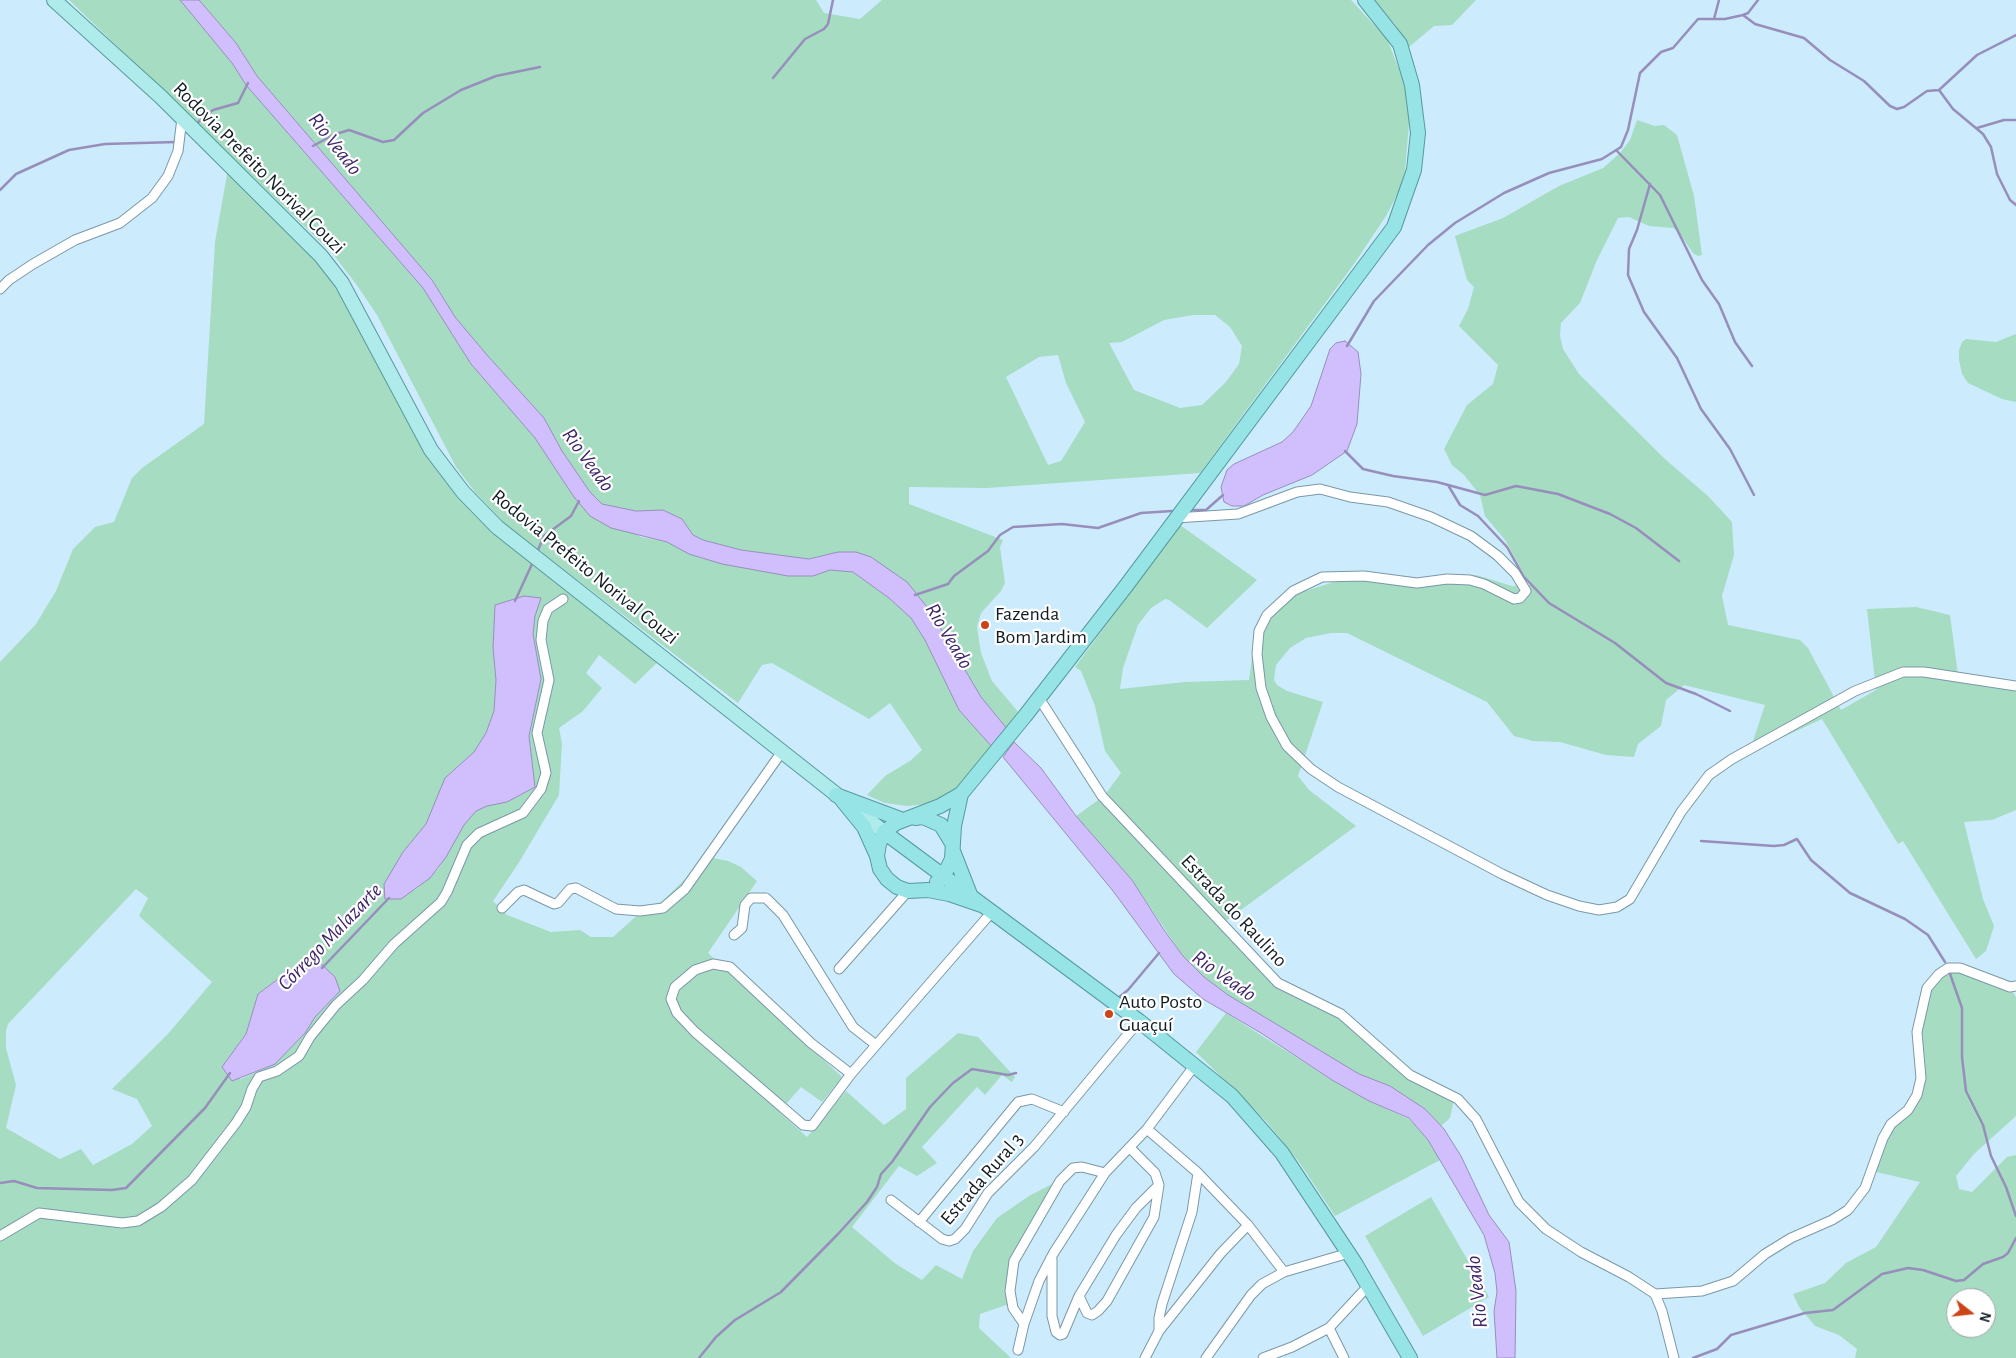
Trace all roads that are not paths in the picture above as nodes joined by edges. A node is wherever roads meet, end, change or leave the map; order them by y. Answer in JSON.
{"nodes":[{"id":1,"x":54,"y":0,"type":"edge"},
{"id":2,"x":1365,"y":0,"type":"edge"},
{"id":3,"x":182,"y":118,"type":"junction"},
{"id":4,"x":0,"y":289,"type":"edge"},
{"id":5,"x":1175,"y":518,"type":"junction"},
{"id":6,"x":563,"y":599,"type":"dead end"},
{"id":7,"x":2016,"y":686,"type":"edge"},
{"id":8,"x":1039,"y":698,"type":"junction"},
{"id":9,"x":781,"y":753,"type":"junction"},
{"id":10,"x":961,"y":794,"type":"junction"},
{"id":11,"x":839,"y":798,"type":"junction"},
{"id":12,"x":906,"y":819,"type":"junction"},
{"id":13,"x":884,"y":832,"type":"junction"},
{"id":14,"x":953,"y":847,"type":"junction"},
{"id":15,"x":877,"y":856,"type":"junction"},
{"id":16,"x":942,"y":878,"type":"junction"},
{"id":17,"x":911,"y":891,"type":"junction"},
{"id":18,"x":981,"y":905,"type":"junction"},
{"id":19,"x":502,"y":908,"type":"dead end"},
{"id":20,"x":734,"y":936,"type":"dead end"},
{"id":21,"x":839,"y":969,"type":"dead end"},
{"id":22,"x":2016,"y":986,"type":"edge"},
{"id":23,"x":1139,"y":1021,"type":"junction"},
{"id":24,"x":876,"y":1045,"type":"junction"},
{"id":25,"x":1195,"y":1065,"type":"junction"},
{"id":26,"x":851,"y":1074,"type":"junction"},
{"id":27,"x":1064,"y":1112,"type":"junction"},
{"id":28,"x":1147,"y":1129,"type":"junction"},
{"id":29,"x":1130,"y":1148,"type":"junction"},
{"id":30,"x":1105,"y":1173,"type":"junction"},
{"id":31,"x":1198,"y":1173,"type":"junction"},
{"id":32,"x":1159,"y":1184,"type":"junction"},
{"id":33,"x":891,"y":1200,"type":"dead end"},
{"id":34,"x":919,"y":1222,"type":"junction"},
{"id":35,"x":1248,"y":1225,"type":"junction"},
{"id":36,"x":0,"y":1236,"type":"edge"},
{"id":37,"x":1349,"y":1253,"type":"junction"},
{"id":38,"x":1053,"y":1254,"type":"junction"},
{"id":39,"x":1284,"y":1272,"type":"junction"},
{"id":40,"x":1368,"y":1285,"type":"junction"},
{"id":41,"x":1654,"y":1294,"type":"junction"},
{"id":42,"x":1079,"y":1296,"type":"junction"},
{"id":43,"x":1024,"y":1324,"type":"junction"},
{"id":44,"x":1329,"y":1328,"type":"junction"},
{"id":45,"x":1159,"y":1331,"type":"junction"},
{"id":46,"x":1018,"y":1350,"type":"dead end"},
{"id":47,"x":1144,"y":1358,"type":"edge"},
{"id":48,"x":1206,"y":1358,"type":"edge"},
{"id":49,"x":1263,"y":1358,"type":"edge"},
{"id":50,"x":1344,"y":1358,"type":"edge"},
{"id":51,"x":1410,"y":1358,"type":"edge"},
{"id":52,"x":1674,"y":1358,"type":"edge"}],
"edges":[{"from":1,"to":3,"type":"main road","name":"Rodovia Prefeito Norival Couzi"},
{"from":2,"to":5,"type":"highway"},
{"from":3,"to":4,"type":"street"},
{"from":3,"to":9,"type":"main road","name":"Rodovia Prefeito Norival Couzi"},
{"from":5,"to":7,"type":"street"},
{"from":5,"to":8,"type":"highway"},
{"from":6,"to":36,"type":"street"},
{"from":8,"to":10,"type":"highway"},
{"from":8,"to":41,"type":"street","name":"Estrada do Raulino"},
{"from":9,"to":11,"type":"main road","name":"Rodovia Prefeito Norival Couzi"},
{"from":9,"to":19,"type":"street"},
{"from":10,"to":12,"type":"highway"},
{"from":10,"to":14,"type":"highway"},
{"from":11,"to":12,"type":"highway"},
{"from":11,"to":13,"type":"main road","name":"Rodovia Prefeito Norival Couzi"},
{"from":11,"to":15,"type":"highway"},
{"from":12,"to":13,"type":"highway"},
{"from":12,"to":14,"type":"highway"},
{"from":13,"to":15,"type":"highway"},
{"from":13,"to":16,"type":"highway"},
{"from":14,"to":16,"type":"highway"},
{"from":14,"to":18,"type":"highway"},
{"from":15,"to":17,"type":"highway"},
{"from":16,"to":17,"type":"highway"},
{"from":16,"to":18,"type":"highway"},
{"from":17,"to":18,"type":"highway"},
{"from":17,"to":21,"type":"street"},
{"from":18,"to":23,"type":"highway"},
{"from":18,"to":24,"type":"street"},
{"from":20,"to":24,"type":"street"},
{"from":22,"to":41,"type":"street"},
{"from":23,"to":25,"type":"highway"},
{"from":23,"to":27,"type":"street","name":"Estrada Rural 3"},
{"from":24,"to":26,"type":"street"},
{"from":25,"to":28,"type":"street"},
{"from":25,"to":37,"type":"highway"},
{"from":26,"to":26,"type":"street"},
{"from":27,"to":34,"type":"street","name":"Estrada Rural 3"},
{"from":27,"to":34,"type":"street","name":"Estrada Rural 3"},
{"from":28,"to":29,"type":"street"},
{"from":28,"to":31,"type":"street"},
{"from":29,"to":30,"type":"street"},
{"from":29,"to":32,"type":"street"},
{"from":30,"to":38,"type":"street"},
{"from":30,"to":43,"type":"street"},
{"from":31,"to":35,"type":"street"},
{"from":31,"to":45,"type":"street"},
{"from":32,"to":42,"type":"street"},
{"from":32,"to":42,"type":"street"},
{"from":33,"to":34,"type":"street","name":"Estrada Rural 3"},
{"from":35,"to":39,"type":"street"},
{"from":35,"to":45,"type":"street"},
{"from":37,"to":39,"type":"street"},
{"from":37,"to":40,"type":"highway"},
{"from":38,"to":42,"type":"street"},
{"from":38,"to":43,"type":"street"},
{"from":39,"to":48,"type":"street"},
{"from":40,"to":44,"type":"street"},
{"from":40,"to":51,"type":"highway"},
{"from":41,"to":52,"type":"street"},
{"from":43,"to":46,"type":"street"},
{"from":44,"to":49,"type":"street"},
{"from":44,"to":50,"type":"street"},
{"from":45,"to":47,"type":"street"}]}
